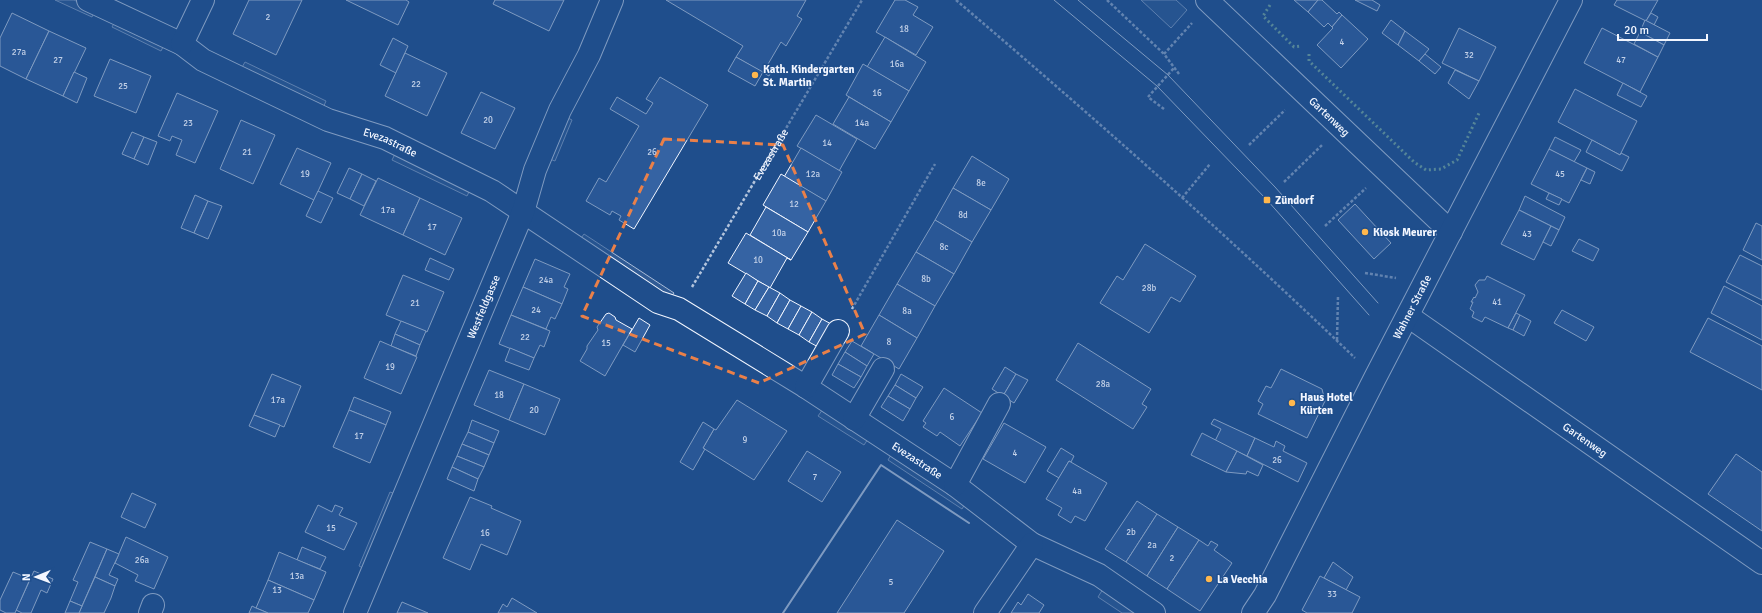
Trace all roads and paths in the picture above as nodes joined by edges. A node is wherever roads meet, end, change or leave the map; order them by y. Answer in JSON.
{"nodes":[{"id":1,"x":88,"y":0,"type":"edge"},
{"id":2,"x":203,"y":0,"type":"edge"},
{"id":3,"x":612,"y":0,"type":"edge"},
{"id":4,"x":862,"y":0,"type":"edge"},
{"id":5,"x":956,"y":0,"type":"edge"},
{"id":6,"x":1107,"y":0,"type":"edge"},
{"id":7,"x":1571,"y":0,"type":"edge"},
{"id":8,"x":1209,"y":2,"type":"edge"},
{"id":9,"x":182,"y":44,"type":"junction"},
{"id":10,"x":1164,"y":54,"type":"junction"},
{"id":11,"x":1174,"y":68,"type":"junction"},
{"id":12,"x":1178,"y":74,"type":"dead end"},
{"id":13,"x":1304,"y":92,"type":"junction"},
{"id":14,"x":1164,"y":109,"type":"dead end"},
{"id":15,"x":1340,"y":128,"type":"junction"},
{"id":16,"x":1249,"y":145,"type":"dead end"},
{"id":17,"x":935,"y":164,"type":"dead end"},
{"id":18,"x":1210,"y":164,"type":"dead end"},
{"id":19,"x":1385,"y":170,"type":"junction"},
{"id":20,"x":1284,"y":182,"type":"dead end"},
{"id":21,"x":1182,"y":198,"type":"junction"},
{"id":22,"x":523,"y":212,"type":"junction"},
{"id":23,"x":1325,"y":226,"type":"dead end"},
{"id":24,"x":1452,"y":232,"type":"junction"},
{"id":25,"x":1338,"y":296,"type":"dead end"},
{"id":26,"x":678,"y":309,"type":"junction"},
{"id":27,"x":1408,"y":316,"type":"junction"},
{"id":28,"x":838,"y":332,"type":"joint"},
{"id":29,"x":1337,"y":341,"type":"junction"},
{"id":30,"x":883,"y":369,"type":"dead end"},
{"id":31,"x":1375,"y":378,"type":"junction"},
{"id":32,"x":806,"y":387,"type":"junction"},
{"id":33,"x":998,"y":404,"type":"dead end"},
{"id":34,"x":854,"y":420,"type":"junction"},
{"id":35,"x":955,"y":485,"type":"junction"},
{"id":36,"x":1032,"y":544,"type":"junction"},
{"id":37,"x":1762,"y":564,"type":"edge"},
{"id":38,"x":354,"y":613,"type":"edge"},
{"id":39,"x":985,"y":613,"type":"edge"},
{"id":40,"x":1154,"y":613,"type":"edge"},
{"id":41,"x":1254,"y":613,"type":"edge"}],
"edges":[{"from":1,"to":9,"type":"street","name":"Evezastraße"},
{"from":2,"to":9,"type":"street"},
{"from":3,"to":22,"type":"street","name":"Westfeldgasse"},
{"from":4,"to":26,"type":"path","name":"Evezastraße"},
{"from":5,"to":21,"type":"path"},
{"from":6,"to":10,"type":"path"},
{"from":7,"to":24,"type":"street","name":"Wahner Straße"},
{"from":8,"to":10,"type":"path"},
{"from":8,"to":13,"type":"street","name":"Gartenweg"},
{"from":9,"to":22,"type":"street","name":"Evezastraße"},
{"from":10,"to":11,"type":"path"},
{"from":11,"to":12,"type":"path"},
{"from":11,"to":14,"type":"path"},
{"from":13,"to":15,"type":"street","name":"Gartenweg"},
{"from":13,"to":16,"type":"path"},
{"from":15,"to":19,"type":"street","name":"Gartenweg"},
{"from":15,"to":20,"type":"path"},
{"from":17,"to":28,"type":"path"},
{"from":18,"to":21,"type":"path"},
{"from":19,"to":23,"type":"path"},
{"from":19,"to":24,"type":"street","name":"Gartenweg"},
{"from":21,"to":29,"type":"path"},
{"from":22,"to":26,"type":"street","name":"Evezastraße"},
{"from":22,"to":38,"type":"street","name":"Westfeldgasse"},
{"from":24,"to":27,"type":"street","name":"Wahner Straße"},
{"from":25,"to":29,"type":"path"},
{"from":26,"to":32,"type":"street","name":"Evezastraße"},
{"from":27,"to":31,"type":"street","name":"Wahner Straße"},
{"from":27,"to":37,"type":"street","name":"Gartenweg"},
{"from":28,"to":32,"type":"street"},
{"from":29,"to":31,"type":"path"},
{"from":30,"to":34,"type":"street"},
{"from":31,"to":41,"type":"street","name":"Wahner Straße"},
{"from":32,"to":34,"type":"street","name":"Evezastraße"},
{"from":33,"to":35,"type":"street"},
{"from":34,"to":35,"type":"street","name":"Evezastraße"},
{"from":35,"to":36,"type":"street","name":"Evezastraße"},
{"from":36,"to":39,"type":"street"},
{"from":36,"to":40,"type":"street","name":"Evezastraße"}]}
